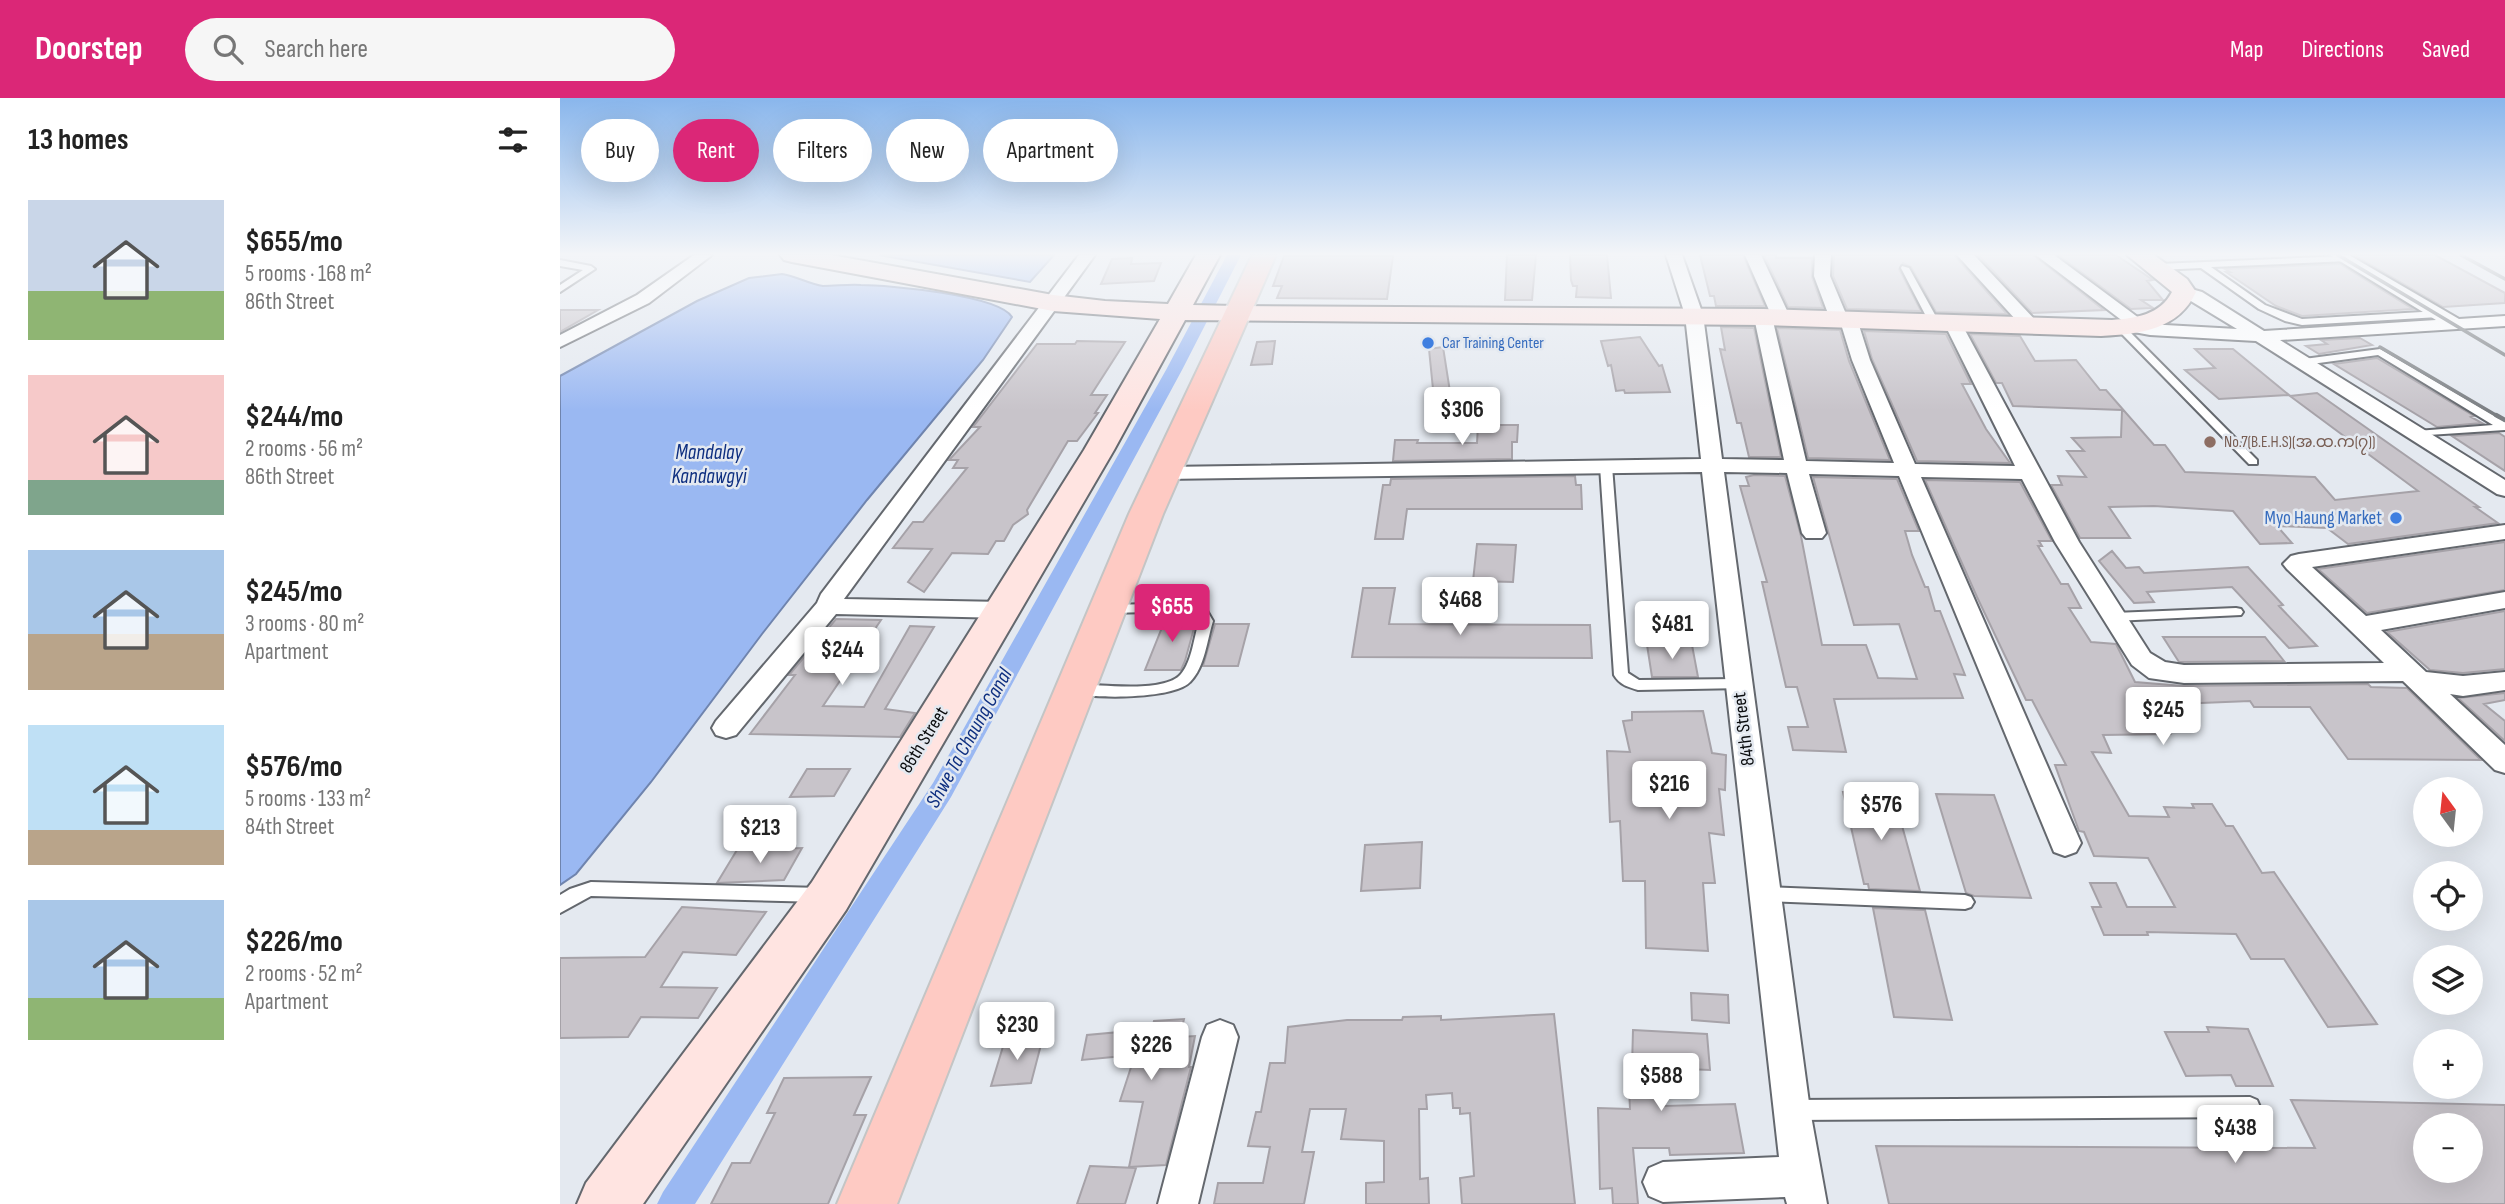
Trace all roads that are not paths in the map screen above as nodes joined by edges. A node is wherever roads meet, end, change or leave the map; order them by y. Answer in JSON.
{"nodes":[{"id":1,"x":628,"y":307,"type":"edge"},
{"id":2,"x":1050,"y":307,"type":"edge"},
{"id":3,"x":1084,"y":307,"type":"edge"},
{"id":4,"x":1180,"y":307,"type":"edge"},
{"id":5,"x":1237,"y":307,"type":"edge"},
{"id":6,"x":1690,"y":307,"type":"edge"},
{"id":7,"x":1769,"y":307,"type":"edge"},
{"id":8,"x":1837,"y":307,"type":"edge"},
{"id":9,"x":1932,"y":307,"type":"edge"},
{"id":10,"x":2013,"y":307,"type":"edge"},
{"id":11,"x":2107,"y":307,"type":"edge"},
{"id":12,"x":2175,"y":307,"type":"edge"},
{"id":13,"x":2214,"y":307,"type":"edge"},
{"id":14,"x":2262,"y":307,"type":"edge"},
{"id":15,"x":2425,"y":307,"type":"edge"},
{"id":16,"x":1177,"y":313,"type":"junction"},
{"id":17,"x":1233,"y":314,"type":"junction"},
{"id":18,"x":1693,"y":315,"type":"junction"},
{"id":19,"x":1772,"y":317,"type":"junction"},
{"id":20,"x":1843,"y":319,"type":"junction"},
{"id":21,"x":2446,"y":319,"type":"junction"},
{"id":22,"x":2505,"y":321,"type":"edge"},
{"id":23,"x":1943,"y":323,"type":"junction"},
{"id":24,"x":2130,"y":326,"type":"junction"},
{"id":25,"x":2032,"y":327,"type":"junction"},
{"id":26,"x":2263,"y":336,"type":"junction"},
{"id":27,"x":560,"y":342,"type":"edge"},
{"id":28,"x":2304,"y":362,"type":"junction"},
{"id":29,"x":2417,"y":434,"type":"junction"},
{"id":30,"x":2253,"y":462,"type":"dead end"},
{"id":31,"x":1713,"y":465,"type":"junction"},
{"id":32,"x":1796,"y":466,"type":"junction"},
{"id":33,"x":1606,"y":467,"type":"junction"},
{"id":34,"x":1908,"y":468,"type":"junction"},
{"id":35,"x":1164,"y":473,"type":"junction"},
{"id":36,"x":2029,"y":473,"type":"junction"},
{"id":37,"x":2505,"y":489,"type":"edge"},
{"id":38,"x":2505,"y":531,"type":"edge"},
{"id":39,"x":1814,"y":533,"type":"dead end"},
{"id":40,"x":2505,"y":600,"type":"edge"},
{"id":41,"x":830,"y":605,"type":"junction"},
{"id":42,"x":1108,"y":609,"type":"junction"},
{"id":43,"x":1004,"y":610,"type":"junction"},
{"id":44,"x":2236,"y":612,"type":"dead end"},
{"id":45,"x":2114,"y":617,"type":"junction"},
{"id":46,"x":2359,"y":626,"type":"junction"},
{"id":47,"x":2414,"y":677,"type":"junction"},
{"id":48,"x":2505,"y":681,"type":"edge"},
{"id":49,"x":1739,"y":684,"type":"junction"},
{"id":50,"x":1076,"y":689,"type":"junction"},
{"id":51,"x":726,"y":728,"type":"dead end"},
{"id":52,"x":2505,"y":762,"type":"edge"},
{"id":53,"x":2065,"y":843,"type":"dead end"},
{"id":54,"x":1763,"y":894,"type":"junction"},
{"id":55,"x":829,"y":896,"type":"junction"},
{"id":56,"x":1965,"y":902,"type":"dead end"},
{"id":57,"x":560,"y":905,"type":"edge"},
{"id":58,"x":1220,"y":1037,"type":"dead end"},
{"id":59,"x":2250,"y":1107,"type":"dead end"},
{"id":60,"x":1791,"y":1110,"type":"junction"},
{"id":61,"x":1663,"y":1182,"type":"dead end"},
{"id":62,"x":1805,"y":1190,"type":"edge"},
{"id":63,"x":607,"y":1204,"type":"edge"},
{"id":64,"x":867,"y":1204,"type":"edge"},
{"id":65,"x":1178,"y":1204,"type":"edge"}],
"edges":[{"from":1,"to":27,"type":"street"},
{"from":2,"to":41,"type":"street"},
{"from":3,"to":16,"type":"street"},
{"from":4,"to":16,"type":"street","name":"86th Street"},
{"from":5,"to":17,"type":"main road"},
{"from":6,"to":18,"type":"street","name":"84th Street"},
{"from":7,"to":19,"type":"street"},
{"from":8,"to":20,"type":"street"},
{"from":9,"to":23,"type":"lane"},
{"from":10,"to":25,"type":"street"},
{"from":11,"to":24,"type":"street"},
{"from":12,"to":24,"type":"street"},
{"from":13,"to":26,"type":"street"},
{"from":14,"to":21,"type":"lane"},
{"from":15,"to":21,"type":"street"},
{"from":16,"to":17,"type":"street"},
{"from":16,"to":43,"type":"street","name":"86th Street"},
{"from":17,"to":18,"type":"street"},
{"from":17,"to":35,"type":"main road"},
{"from":18,"to":19,"type":"street"},
{"from":18,"to":31,"type":"street","name":"84th Street"},
{"from":19,"to":20,"type":"street"},
{"from":19,"to":32,"type":"street"},
{"from":20,"to":23,"type":"street"},
{"from":20,"to":34,"type":"street"},
{"from":21,"to":22,"type":"street"},
{"from":21,"to":26,"type":"street"},
{"from":23,"to":25,"type":"street"},
{"from":23,"to":36,"type":"street"},
{"from":24,"to":25,"type":"street"},
{"from":24,"to":26,"type":"street"},
{"from":24,"to":30,"type":"lane"},
{"from":26,"to":28,"type":"street"},
{"from":28,"to":29,"type":"street"},
{"from":28,"to":29,"type":"lane"},
{"from":29,"to":37,"type":"street"},
{"from":31,"to":32,"type":"street"},
{"from":31,"to":33,"type":"street"},
{"from":31,"to":49,"type":"street","name":"84th Street"},
{"from":32,"to":34,"type":"street"},
{"from":32,"to":39,"type":"street"},
{"from":33,"to":35,"type":"street"},
{"from":33,"to":49,"type":"lane"},
{"from":34,"to":36,"type":"street"},
{"from":34,"to":53,"type":"street"},
{"from":35,"to":42,"type":"main road"},
{"from":36,"to":45,"type":"street"},
{"from":38,"to":46,"type":"street"},
{"from":40,"to":46,"type":"street"},
{"from":41,"to":43,"type":"street"},
{"from":41,"to":51,"type":"street"},
{"from":42,"to":50,"type":"main road"},
{"from":42,"to":50,"type":"lane"},
{"from":43,"to":55,"type":"street","name":"86th Street"},
{"from":44,"to":45,"type":"lane"},
{"from":45,"to":47,"type":"street"},
{"from":46,"to":47,"type":"street"},
{"from":47,"to":48,"type":"street"},
{"from":47,"to":52,"type":"street"},
{"from":49,"to":54,"type":"street","name":"84th Street"},
{"from":50,"to":64,"type":"main road"},
{"from":54,"to":56,"type":"lane"},
{"from":54,"to":60,"type":"street","name":"84th Street"},
{"from":55,"to":57,"type":"lane"},
{"from":55,"to":63,"type":"street","name":"86th Street"},
{"from":58,"to":65,"type":"street"},
{"from":59,"to":60,"type":"lane"},
{"from":60,"to":62,"type":"street","name":"84th Street"},
{"from":61,"to":62,"type":"street"}]}
